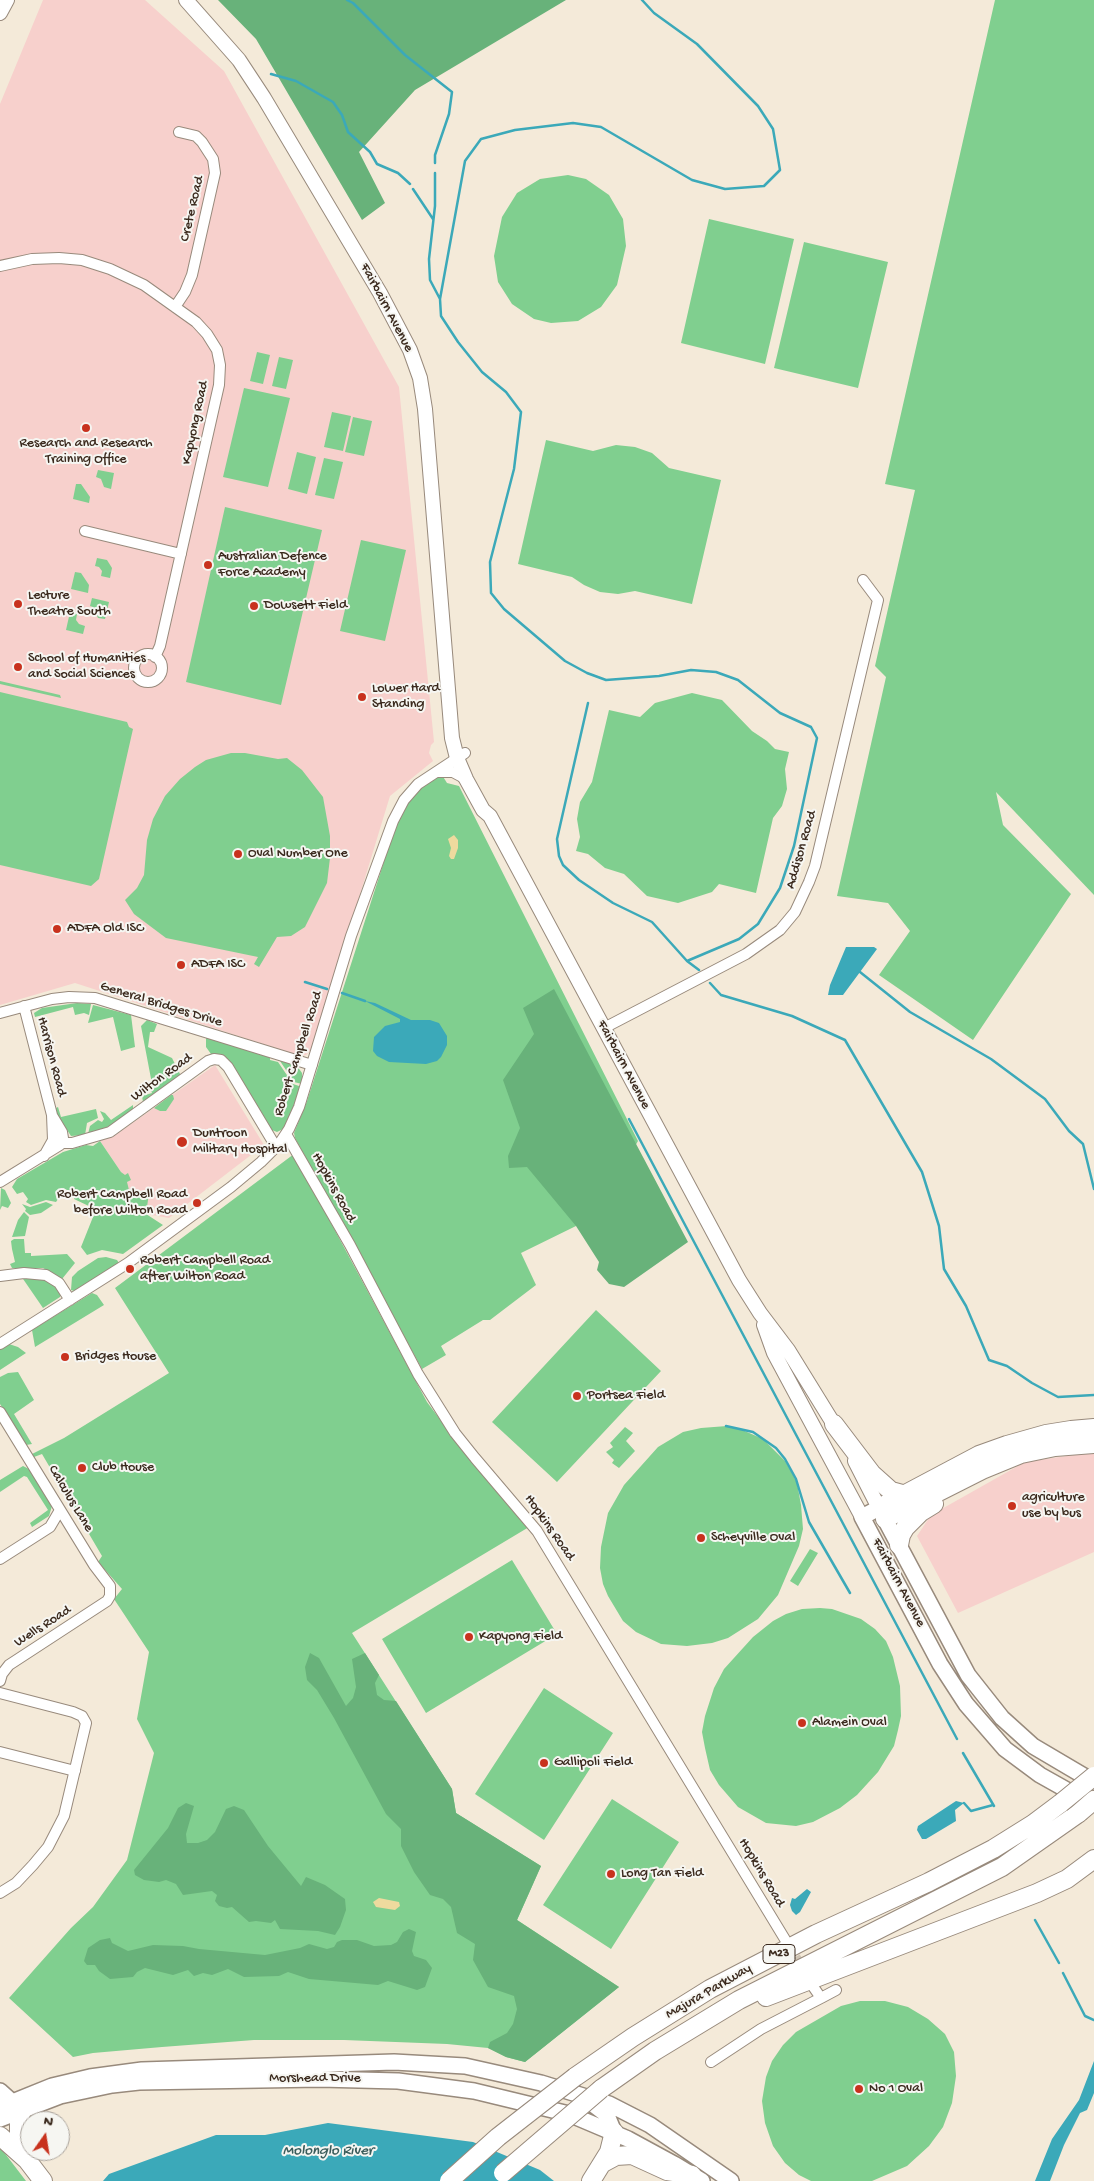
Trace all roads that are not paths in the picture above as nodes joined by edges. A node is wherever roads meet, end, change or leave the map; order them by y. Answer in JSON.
{"nodes":[{"id":1,"x":7,"y":0,"type":"edge"},
{"id":2,"x":186,"y":0,"type":"edge"},
{"id":3,"x":0,"y":13,"type":"edge"},
{"id":4,"x":179,"y":132,"type":"dead end"},
{"id":5,"x":0,"y":266,"type":"edge"},
{"id":6,"x":175,"y":307,"type":"junction"},
{"id":7,"x":85,"y":531,"type":"dead end"},
{"id":8,"x":181,"y":554,"type":"junction"},
{"id":9,"x":863,"y":580,"type":"dead end"},
{"id":10,"x":155,"y":657,"type":"dead end"},
{"id":11,"x":447,"y":667,"type":"junction"},
{"id":12,"x":452,"y":738,"type":"junction"},
{"id":13,"x":461,"y":756,"type":"junction"},
{"id":14,"x":435,"y":772,"type":"junction"},
{"id":15,"x":466,"y":779,"type":"junction"},
{"id":16,"x":490,"y":816,"type":"junction"},
{"id":17,"x":24,"y":1006,"type":"junction"},
{"id":18,"x":0,"y":1013,"type":"edge"},
{"id":19,"x":604,"y":1028,"type":"junction"},
{"id":20,"x":312,"y":1065,"type":"junction"},
{"id":21,"x":286,"y":1134,"type":"junction"},
{"id":22,"x":57,"y":1141,"type":"junction"},
{"id":23,"x":276,"y":1147,"type":"junction"},
{"id":24,"x":0,"y":1182,"type":"edge"},
{"id":25,"x":0,"y":1276,"type":"edge"},
{"id":26,"x":70,"y":1300,"type":"junction"},
{"id":27,"x":760,"y":1313,"type":"junction"},
{"id":28,"x":0,"y":1344,"type":"edge"},
{"id":29,"x":0,"y":1412,"type":"edge"},
{"id":30,"x":834,"y":1424,"type":"junction"},
{"id":31,"x":1094,"y":1428,"type":"edge"},
{"id":32,"x":1094,"y":1444,"type":"edge"},
{"id":33,"x":1020,"y":1454,"type":"junction"},
{"id":34,"x":902,"y":1494,"type":"junction"},
{"id":35,"x":60,"y":1510,"type":"junction"},
{"id":36,"x":882,"y":1514,"type":"junction"},
{"id":37,"x":866,"y":1523,"type":"junction"},
{"id":38,"x":899,"y":1545,"type":"junction"},
{"id":39,"x":0,"y":1559,"type":"edge"},
{"id":40,"x":107,"y":1601,"type":"joint"},
{"id":41,"x":0,"y":1681,"type":"edge"},
{"id":42,"x":0,"y":1693,"type":"edge"},
{"id":43,"x":0,"y":1752,"type":"edge"},
{"id":44,"x":75,"y":1771,"type":"junction"},
{"id":45,"x":1093,"y":1781,"type":"edge"},
{"id":46,"x":1094,"y":1800,"type":"edge"},
{"id":47,"x":1087,"y":1808,"type":"edge"},
{"id":48,"x":1094,"y":1859,"type":"edge"},
{"id":49,"x":0,"y":1893,"type":"edge"},
{"id":50,"x":786,"y":1941,"type":"tunnel mouth"},
{"id":51,"x":812,"y":1985,"type":"dead end"},
{"id":52,"x":836,"y":1990,"type":"dead end"},
{"id":53,"x":821,"y":1998,"type":"junction"},
{"id":54,"x":655,"y":2051,"type":"junction"},
{"id":55,"x":711,"y":2062,"type":"dead end"},
{"id":56,"x":575,"y":2085,"type":"junction"},
{"id":57,"x":7,"y":2107,"type":"edge"},
{"id":58,"x":621,"y":2135,"type":"junction"},
{"id":59,"x":0,"y":2136,"type":"edge"},
{"id":60,"x":20,"y":2136,"type":"edge"},
{"id":61,"x":20,"y":2154,"type":"edge"},
{"id":62,"x":28,"y":2161,"type":"edge"},
{"id":63,"x":603,"y":2163,"type":"junction"},
{"id":64,"x":697,"y":2178,"type":"edge"},
{"id":65,"x":42,"y":2181,"type":"edge"},
{"id":66,"x":449,"y":2181,"type":"edge"},
{"id":67,"x":495,"y":2181,"type":"edge"},
{"id":68,"x":591,"y":2181,"type":"edge"},
{"id":69,"x":731,"y":2181,"type":"edge"}],
"edges":[{"from":1,"to":3,"type":"main road"},
{"from":2,"to":11,"type":"main road","name":"Fairbairn Avenue"},
{"from":4,"to":6,"type":"street","name":"Crete Road"},
{"from":5,"to":6,"type":"street","name":"Kapyong Road"},
{"from":6,"to":8,"type":"street","name":"Kapyong Road"},
{"from":7,"to":8,"type":"street"},
{"from":8,"to":10,"type":"street","name":"Kapyong Road"},
{"from":9,"to":19,"type":"street","name":"Addison Road"},
{"from":11,"to":12,"type":"main road","name":"Fairbairn Avenue"},
{"from":11,"to":13,"type":"main road","name":"Fairbairn Avenue"},
{"from":12,"to":13,"type":"main road","name":"Fairbairn Avenue"},
{"from":12,"to":14,"type":"street","name":"Robert Campbell Road"},
{"from":13,"to":14,"type":"street","name":"Robert Campbell Road"},
{"from":13,"to":15,"type":"main road","name":"Fairbairn Avenue"},
{"from":13,"to":16,"type":"main road","name":"Fairbairn Avenue"},
{"from":14,"to":15,"type":"street"},
{"from":14,"to":20,"type":"street","name":"Robert Campbell Road"},
{"from":15,"to":16,"type":"main road","name":"Fairbairn Avenue"},
{"from":16,"to":19,"type":"main road","name":"Fairbairn Avenue"},
{"from":17,"to":18,"type":"street","name":"General Bridges Drive"},
{"from":17,"to":20,"type":"street","name":"General Bridges Drive"},
{"from":17,"to":22,"type":"street","name":"Harrison Road"},
{"from":19,"to":27,"type":"main road","name":"Fairbairn Avenue"},
{"from":20,"to":21,"type":"street","name":"Robert Campbell Road"},
{"from":21,"to":23,"type":"street","name":"Robert Campbell Road"},
{"from":21,"to":50,"type":"street","name":"Hopkins Road"},
{"from":22,"to":23,"type":"street","name":"Wilton Road"},
{"from":22,"to":24,"type":"street"},
{"from":23,"to":26,"type":"street","name":"Robert Campbell Road"},
{"from":25,"to":26,"type":"street"},
{"from":26,"to":28,"type":"street","name":"Robert Campbell Road"},
{"from":27,"to":30,"type":"main road","name":"Fairbairn Avenue"},
{"from":27,"to":37,"type":"main road","name":"Fairbairn Avenue"},
{"from":29,"to":35,"type":"street","name":"Calculus Lane"},
{"from":30,"to":34,"type":"highway"},
{"from":30,"to":36,"type":"main road","name":"Fairbairn Avenue"},
{"from":31,"to":34,"type":"highway"},
{"from":32,"to":33,"type":"highway"},
{"from":33,"to":36,"type":"highway"},
{"from":33,"to":38,"type":"highway"},
{"from":34,"to":36,"type":"highway"},
{"from":35,"to":39,"type":"street"},
{"from":35,"to":40,"type":"street","name":"Calculus Lane"},
{"from":36,"to":37,"type":"main road"},
{"from":36,"to":38,"type":"main road","name":"Fairbairn Avenue"},
{"from":37,"to":47,"type":"main road","name":"Fairbairn Avenue"},
{"from":38,"to":45,"type":"main road","name":"Fairbairn Avenue"},
{"from":40,"to":41,"type":"street","name":"Wells Road"},
{"from":42,"to":44,"type":"street"},
{"from":43,"to":44,"type":"street"},
{"from":44,"to":49,"type":"street"},
{"from":45,"to":56,"type":"highway","name":"Majura Parkway","number":"M23","bridge":true},
{"from":46,"to":47,"type":"highway","name":"Majura Parkway","number":"M23","bridge":true},
{"from":47,"to":54,"type":"highway","name":"Majura Parkway","number":"M23"},
{"from":48,"to":54,"type":"highway"},
{"from":51,"to":53,"type":"street"},
{"from":52,"to":53,"type":"street"},
{"from":53,"to":55,"type":"street"},
{"from":54,"to":67,"type":"highway","name":"Majura Parkway","number":"M23","bridge":true},
{"from":56,"to":57,"type":"main road","name":"Morshead Drive"},
{"from":56,"to":58,"type":"main road"},
{"from":56,"to":66,"type":"highway","name":"Majura Parkway","number":"M23","bridge":true},
{"from":56,"to":69,"type":"main road","name":"Morshead Drive"},
{"from":57,"to":58,"type":"main road","name":"Morshead Drive"},
{"from":57,"to":60,"type":"highway"},
{"from":58,"to":63,"type":"highway"},
{"from":58,"to":64,"type":"main road","name":"Morshead Drive"},
{"from":59,"to":61,"type":"highway"},
{"from":62,"to":65,"type":"highway"},
{"from":63,"to":64,"type":"highway"},
{"from":63,"to":68,"type":"highway"}]}
